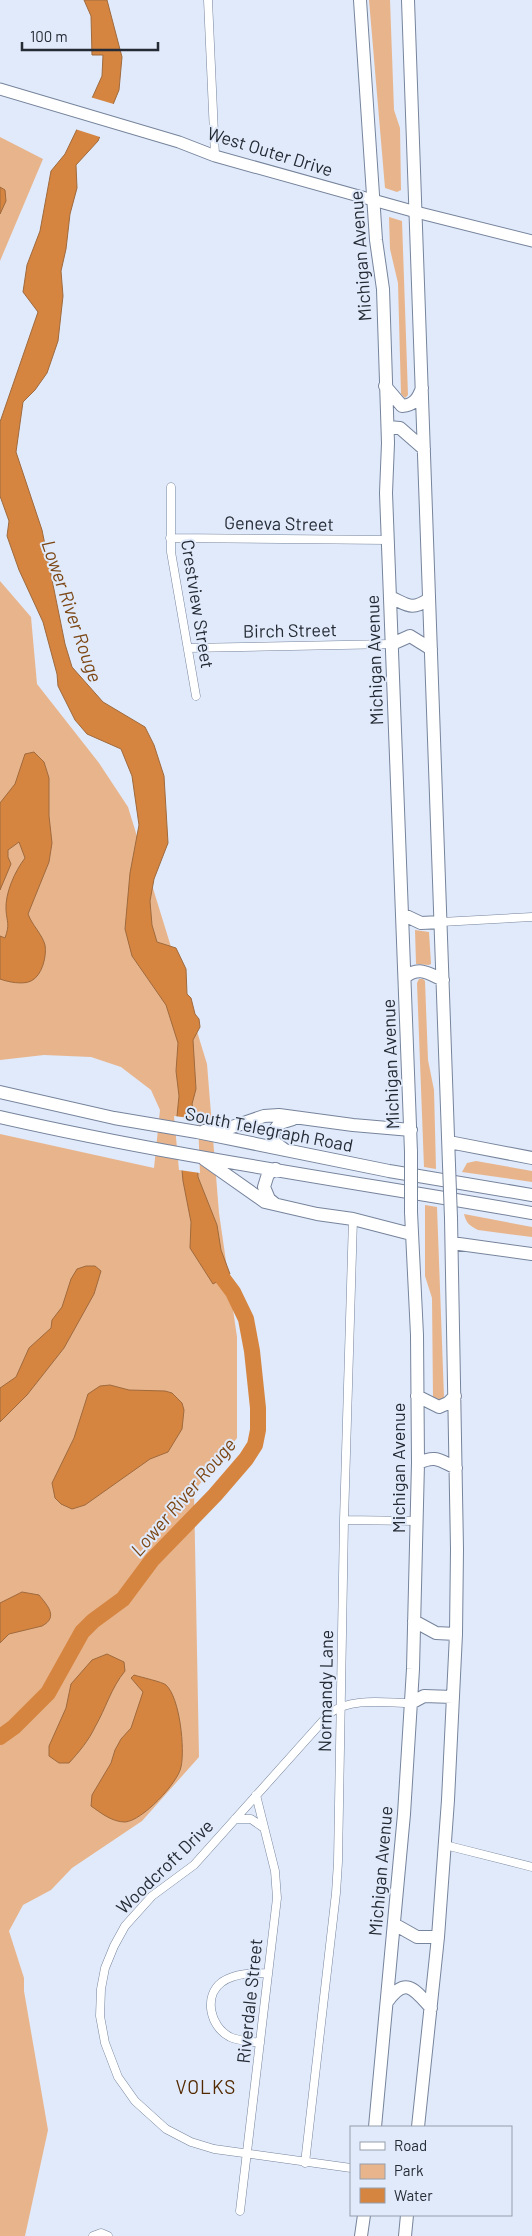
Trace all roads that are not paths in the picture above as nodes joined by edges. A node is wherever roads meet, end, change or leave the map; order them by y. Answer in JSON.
{"nodes":[{"id":1,"x":208,"y":0,"type":"edge"},
{"id":2,"x":360,"y":0,"type":"edge"},
{"id":3,"x":400,"y":0,"type":"edge"},
{"id":4,"x":408,"y":0,"type":"edge"},
{"id":5,"x":409,"y":24,"type":"junction"},
{"id":6,"x":0,"y":89,"type":"edge"},
{"id":7,"x":215,"y":156,"type":"junction"},
{"id":8,"x":374,"y":200,"type":"junction"},
{"id":9,"x":416,"y":212,"type":"junction"},
{"id":10,"x":532,"y":241,"type":"edge"},
{"id":11,"x":386,"y":386,"type":"junction"},
{"id":12,"x":422,"y":388,"type":"junction"},
{"id":13,"x":388,"y":427,"type":"junction"},
{"id":14,"x":424,"y":449,"type":"junction"},
{"id":15,"x":171,"y":487,"type":"dead end"},
{"id":16,"x":170,"y":538,"type":"junction"},
{"id":17,"x":388,"y":540,"type":"junction"},
{"id":18,"x":390,"y":597,"type":"junction"},
{"id":19,"x":429,"y":599,"type":"junction"},
{"id":20,"x":392,"y":644,"type":"junction"},
{"id":21,"x":188,"y":648,"type":"junction"},
{"id":22,"x":431,"y":649,"type":"junction"},
{"id":23,"x":196,"y":696,"type":"dead end"},
{"id":24,"x":402,"y":914,"type":"junction"},
{"id":25,"x":532,"y":918,"type":"edge"},
{"id":26,"x":441,"y":922,"type":"junction"},
{"id":27,"x":405,"y":976,"type":"junction"},
{"id":28,"x":443,"y":980,"type":"junction"},
{"id":29,"x":0,"y":1092,"type":"edge"},
{"id":30,"x":0,"y":1117,"type":"edge"},
{"id":31,"x":296,"y":1118,"type":"junction"},
{"id":32,"x":411,"y":1130,"type":"junction"},
{"id":33,"x":197,"y":1132,"type":"junction"},
{"id":34,"x":449,"y":1142,"type":"junction"},
{"id":35,"x":286,"y":1150,"type":"junction"},
{"id":36,"x":202,"y":1157,"type":"junction"},
{"id":37,"x":532,"y":1158,"type":"edge"},
{"id":38,"x":276,"y":1169,"type":"junction"},
{"id":39,"x":532,"y":1195,"type":"edge"},
{"id":40,"x":277,"y":1205,"type":"junction"},
{"id":41,"x":532,"y":1213,"type":"edge"},
{"id":42,"x":353,"y":1219,"type":"junction"},
{"id":43,"x":411,"y":1234,"type":"junction"},
{"id":44,"x":452,"y":1243,"type":"junction"},
{"id":45,"x":532,"y":1254,"type":"edge"},
{"id":46,"x":417,"y":1396,"type":"junction"},
{"id":47,"x":455,"y":1396,"type":"junction"},
{"id":48,"x":418,"y":1463,"type":"junction"},
{"id":49,"x":456,"y":1468,"type":"junction"},
{"id":50,"x":344,"y":1520,"type":"junction"},
{"id":51,"x":417,"y":1521,"type":"junction"},
{"id":52,"x":414,"y":1621,"type":"junction"},
{"id":53,"x":456,"y":1634,"type":"junction"},
{"id":54,"x":453,"y":1698,"type":"junction"},
{"id":55,"x":411,"y":1703,"type":"junction"},
{"id":56,"x":341,"y":1706,"type":"junction"},
{"id":57,"x":256,"y":1795,"type":"junction"},
{"id":58,"x":235,"y":1819,"type":"junction"},
{"id":59,"x":264,"y":1828,"type":"junction"},
{"id":60,"x":445,"y":1844,"type":"junction"},
{"id":61,"x":532,"y":1867,"type":"edge"},
{"id":62,"x":394,"y":1924,"type":"junction"},
{"id":63,"x":438,"y":1936,"type":"junction"},
{"id":64,"x":268,"y":1973,"type":"junction"},
{"id":65,"x":387,"y":2002,"type":"junction"},
{"id":66,"x":431,"y":2008,"type":"junction"},
{"id":67,"x":260,"y":2043,"type":"junction"},
{"id":68,"x":375,"y":2126,"type":"edge"},
{"id":69,"x":418,"y":2126,"type":"edge"},
{"id":70,"x":247,"y":2154,"type":"junction"},
{"id":71,"x":305,"y":2163,"type":"junction"},
{"id":72,"x":350,"y":2168,"type":"edge"},
{"id":73,"x":240,"y":2211,"type":"dead end"},
{"id":74,"x":364,"y":2216,"type":"edge"},
{"id":75,"x":407,"y":2216,"type":"edge"},
{"id":76,"x":93,"y":2236,"type":"edge"},
{"id":77,"x":108,"y":2236,"type":"edge"},
{"id":78,"x":361,"y":2236,"type":"edge"},
{"id":79,"x":405,"y":2236,"type":"edge"}],
"edges":[{"from":1,"to":7,"type":"street"},
{"from":2,"to":8,"type":"main road","name":"Michigan Avenue"},
{"from":3,"to":5,"type":"main road"},
{"from":4,"to":5,"type":"main road"},
{"from":5,"to":9,"type":"main road"},
{"from":6,"to":7,"type":"main road","name":"West Outer Drive"},
{"from":7,"to":8,"type":"main road","name":"West Outer Drive"},
{"from":8,"to":9,"type":"main road","name":"West Outer Drive"},
{"from":8,"to":11,"type":"main road","name":"Michigan Avenue"},
{"from":9,"to":10,"type":"main road","name":"West Outer Drive"},
{"from":9,"to":12,"type":"main road"},
{"from":11,"to":12,"type":"main road"},
{"from":11,"to":13,"type":"main road","name":"Michigan Avenue"},
{"from":12,"to":14,"type":"main road"},
{"from":13,"to":14,"type":"main road"},
{"from":13,"to":17,"type":"main road","name":"Michigan Avenue"},
{"from":14,"to":19,"type":"main road"},
{"from":15,"to":16,"type":"street","name":"Crestview Street"},
{"from":16,"to":17,"type":"street","name":"Geneva Street"},
{"from":16,"to":21,"type":"street","name":"Crestview Street"},
{"from":17,"to":18,"type":"main road","name":"Michigan Avenue"},
{"from":18,"to":19,"type":"main road"},
{"from":18,"to":20,"type":"main road","name":"Michigan Avenue"},
{"from":19,"to":22,"type":"main road"},
{"from":20,"to":21,"type":"street","name":"Birch Street"},
{"from":20,"to":22,"type":"main road"},
{"from":20,"to":24,"type":"main road","name":"Michigan Avenue"},
{"from":21,"to":23,"type":"street","name":"Crestview Street"},
{"from":22,"to":26,"type":"main road"},
{"from":24,"to":26,"type":"main road"},
{"from":24,"to":27,"type":"main road","name":"Michigan Avenue"},
{"from":25,"to":26,"type":"street"},
{"from":26,"to":28,"type":"main road"},
{"from":27,"to":28,"type":"main road"},
{"from":27,"to":32,"type":"main road","name":"Michigan Avenue"},
{"from":28,"to":34,"type":"main road"},
{"from":29,"to":33,"type":"main road","name":"South Telegraph Road"},
{"from":30,"to":36,"type":"main road","name":"South Telegraph Road"},
{"from":31,"to":32,"type":"main road"},
{"from":31,"to":33,"type":"main road"},
{"from":31,"to":35,"type":"main road"},
{"from":32,"to":43,"type":"main road","name":"Michigan Avenue","bridge":true},
{"from":33,"to":35,"type":"main road","name":"South Telegraph Road"},
{"from":34,"to":37,"type":"main road"},
{"from":34,"to":44,"type":"main road","bridge":true},
{"from":35,"to":39,"type":"main road","name":"South Telegraph Road"},
{"from":36,"to":38,"type":"main road","name":"South Telegraph Road"},
{"from":36,"to":40,"type":"main road"},
{"from":38,"to":40,"type":"main road"},
{"from":38,"to":41,"type":"main road","name":"South Telegraph Road"},
{"from":40,"to":42,"type":"main road"},
{"from":42,"to":43,"type":"main road"},
{"from":42,"to":50,"type":"street","name":"Normandy Lane"},
{"from":43,"to":46,"type":"main road","name":"Michigan Avenue"},
{"from":44,"to":45,"type":"main road"},
{"from":44,"to":47,"type":"main road"},
{"from":46,"to":47,"type":"main road"},
{"from":46,"to":48,"type":"main road","name":"Michigan Avenue"},
{"from":47,"to":49,"type":"main road"},
{"from":48,"to":49,"type":"main road"},
{"from":48,"to":51,"type":"main road","name":"Michigan Avenue"},
{"from":49,"to":53,"type":"main road"},
{"from":50,"to":51,"type":"street"},
{"from":50,"to":56,"type":"street","name":"Normandy Lane"},
{"from":51,"to":52,"type":"main road","name":"Michigan Avenue"},
{"from":52,"to":53,"type":"main road"},
{"from":52,"to":55,"type":"main road","name":"Michigan Avenue"},
{"from":53,"to":54,"type":"main road"},
{"from":54,"to":55,"type":"main road"},
{"from":54,"to":60,"type":"main road"},
{"from":55,"to":56,"type":"street"},
{"from":55,"to":62,"type":"main road","name":"Michigan Avenue"},
{"from":56,"to":57,"type":"street","name":"Woodcroft Drive"},
{"from":56,"to":71,"type":"street","name":"Normandy Lane"},
{"from":57,"to":58,"type":"street","name":"Woodcroft Drive"},
{"from":57,"to":59,"type":"street","name":"Riverdale Street"},
{"from":58,"to":59,"type":"street"},
{"from":58,"to":70,"type":"street","name":"Woodcroft Drive"},
{"from":59,"to":64,"type":"street","name":"Riverdale Street"},
{"from":60,"to":61,"type":"street"},
{"from":60,"to":63,"type":"main road"},
{"from":62,"to":63,"type":"main road"},
{"from":62,"to":65,"type":"main road","name":"Michigan Avenue"},
{"from":63,"to":66,"type":"main road"},
{"from":64,"to":67,"type":"street","name":"Riverdale Street"},
{"from":64,"to":67,"type":"street"},
{"from":65,"to":66,"type":"main road"},
{"from":65,"to":68,"type":"main road","name":"Michigan Avenue"},
{"from":66,"to":69,"type":"main road"},
{"from":67,"to":70,"type":"street","name":"Riverdale Street"},
{"from":70,"to":71,"type":"street","name":"Woodcroft Drive"},
{"from":70,"to":73,"type":"street","name":"Riverdale Street"},
{"from":71,"to":72,"type":"street","name":"Woodcroft Drive"},
{"from":74,"to":78,"type":"main road"},
{"from":75,"to":79,"type":"main road"},
{"from":76,"to":77,"type":"street"}]}
